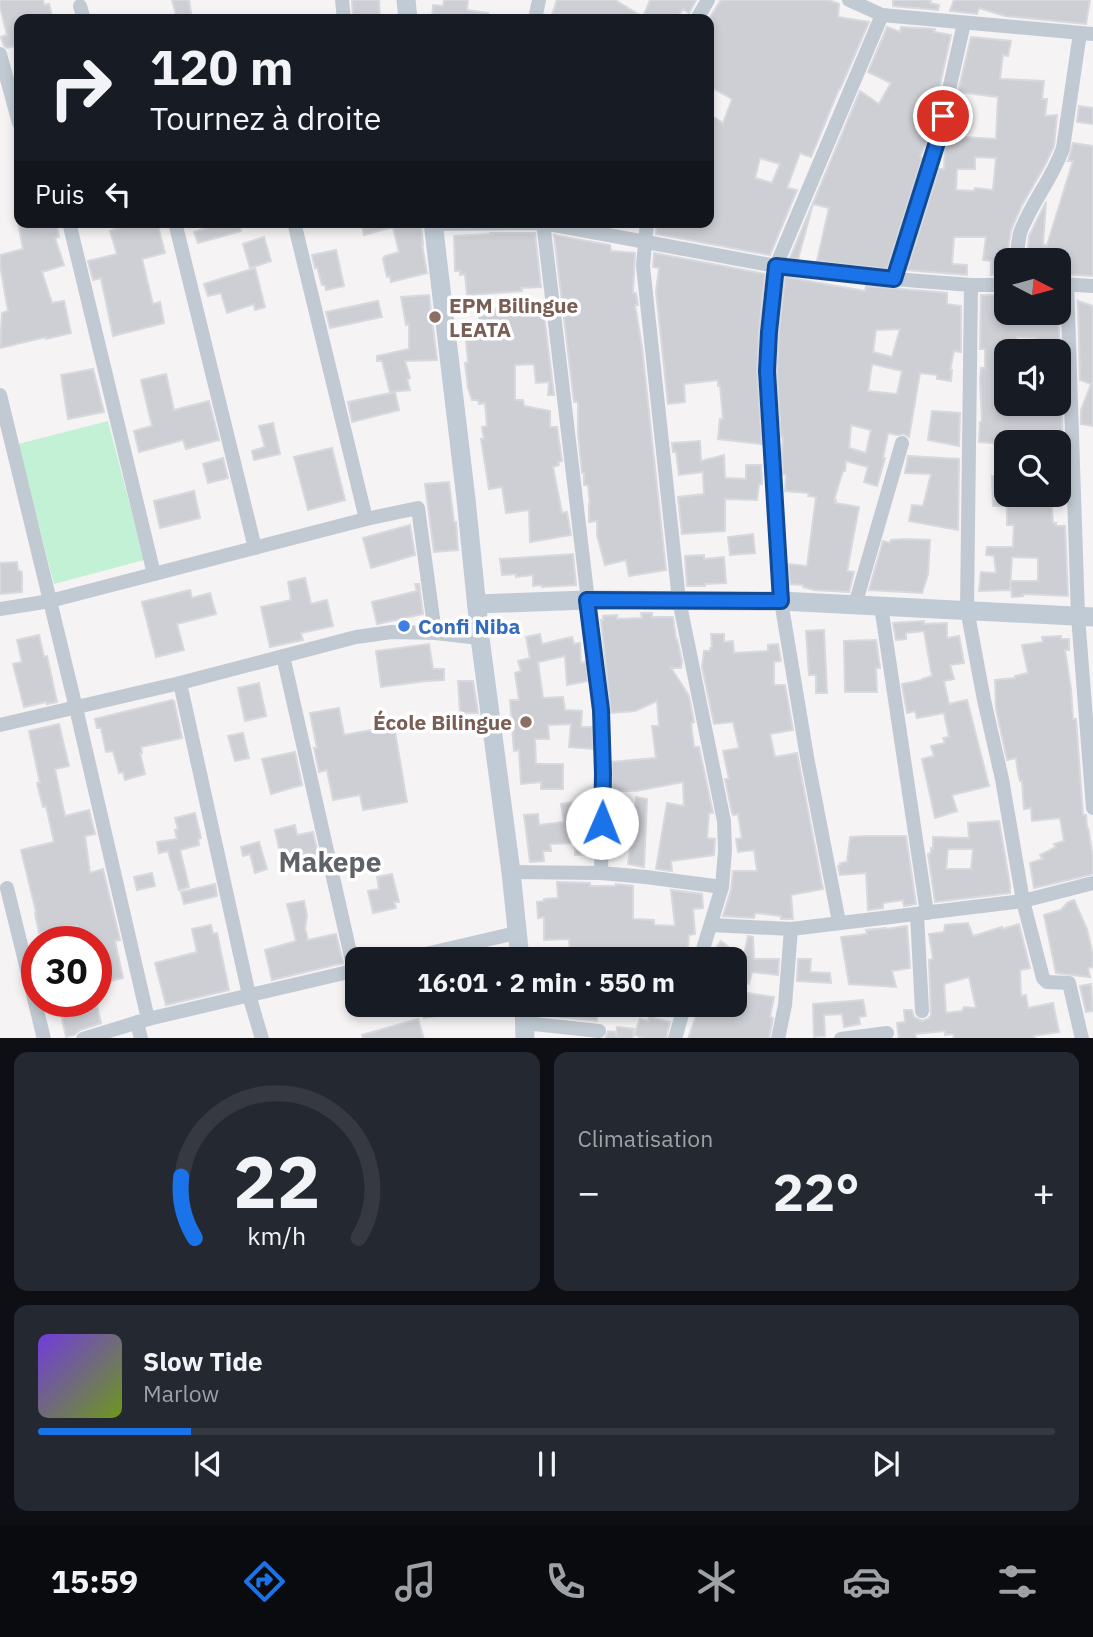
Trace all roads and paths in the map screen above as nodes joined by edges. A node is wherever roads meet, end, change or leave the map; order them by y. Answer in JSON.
{"nodes":[{"id":1,"x":849,"y":0,"type":"edge"},
{"id":2,"x":882,"y":15,"type":"junction"},
{"id":3,"x":964,"y":23,"type":"junction"},
{"id":4,"x":1086,"y":34,"type":"edge"},
{"id":5,"x":0,"y":54,"type":"edge"},
{"id":6,"x":14,"y":105,"type":"edge"},
{"id":7,"x":70,"y":228,"type":"edge"},
{"id":8,"x":176,"y":228,"type":"edge"},
{"id":9,"x":296,"y":228,"type":"edge"},
{"id":10,"x":434,"y":228,"type":"edge"},
{"id":11,"x":544,"y":228,"type":"edge"},
{"id":12,"x":570,"y":228,"type":"edge"},
{"id":13,"x":646,"y":228,"type":"edge"},
{"id":14,"x":645,"y":242,"type":"junction"},
{"id":15,"x":1018,"y":248,"type":"edge"},
{"id":16,"x":776,"y":266,"type":"junction"},
{"id":17,"x":894,"y":279,"type":"junction"},
{"id":18,"x":971,"y":285,"type":"junction"},
{"id":19,"x":994,"y":285,"type":"edge"},
{"id":20,"x":1071,"y":285,"type":"edge"},
{"id":21,"x":1093,"y":286,"type":"edge"},
{"id":22,"x":1066,"y":326,"type":"edge"},
{"id":23,"x":0,"y":395,"type":"edge"},
{"id":24,"x":902,"y":443,"type":"dead end"},
{"id":25,"x":366,"y":519,"type":"junction"},
{"id":26,"x":255,"y":548,"type":"junction"},
{"id":27,"x":154,"y":574,"type":"junction"},
{"id":28,"x":587,"y":600,"type":"junction"},
{"id":29,"x":678,"y":600,"type":"junction"},
{"id":30,"x":50,"y":601,"type":"junction"},
{"id":31,"x":781,"y":601,"type":"junction"},
{"id":32,"x":477,"y":604,"type":"junction"},
{"id":33,"x":855,"y":605,"type":"junction"},
{"id":34,"x":881,"y":606,"type":"junction"},
{"id":35,"x":0,"y":609,"type":"edge"},
{"id":36,"x":967,"y":609,"type":"junction"},
{"id":37,"x":1086,"y":616,"type":"edge"},
{"id":38,"x":435,"y":633,"type":"junction"},
{"id":39,"x":480,"y":638,"type":"junction"},
{"id":40,"x":283,"y":656,"type":"junction"},
{"id":41,"x":180,"y":683,"type":"junction"},
{"id":42,"x":76,"y":708,"type":"junction"},
{"id":43,"x":0,"y":725,"type":"edge"},
{"id":44,"x":1093,"y":808,"type":"edge"},
{"id":45,"x":511,"y":872,"type":"junction"},
{"id":46,"x":601,"y":873,"type":"junction"},
{"id":47,"x":1093,"y":883,"type":"edge"},
{"id":48,"x":722,"y":887,"type":"junction"},
{"id":49,"x":7,"y":888,"type":"dead end"},
{"id":50,"x":1023,"y":901,"type":"junction"},
{"id":51,"x":922,"y":914,"type":"junction"},
{"id":52,"x":839,"y":922,"type":"junction"},
{"id":53,"x":711,"y":925,"type":"junction"},
{"id":54,"x":791,"y":929,"type":"junction"},
{"id":55,"x":516,"y":933,"type":"junction"},
{"id":56,"x":350,"y":947,"type":"edge"},
{"id":57,"x":456,"y":947,"type":"edge"},
{"id":58,"x":518,"y":947,"type":"edge"},
{"id":59,"x":704,"y":947,"type":"edge"},
{"id":60,"x":345,"y":972,"type":"edge"},
{"id":61,"x":249,"y":995,"type":"junction"},
{"id":62,"x":922,"y":1011,"type":"dead end"},
{"id":63,"x":681,"y":1017,"type":"edge"},
{"id":64,"x":142,"y":1021,"type":"junction"},
{"id":65,"x":525,"y":1022,"type":"edge"},
{"id":66,"x":599,"y":1031,"type":"dead end"},
{"id":67,"x":887,"y":1033,"type":"dead end"},
{"id":68,"x":44,"y":1038,"type":"edge"},
{"id":69,"x":83,"y":1038,"type":"edge"},
{"id":70,"x":141,"y":1038,"type":"edge"},
{"id":71,"x":262,"y":1038,"type":"edge"},
{"id":72,"x":675,"y":1038,"type":"edge"},
{"id":73,"x":778,"y":1038,"type":"edge"},
{"id":74,"x":841,"y":1038,"type":"edge"},
{"id":75,"x":1082,"y":1038,"type":"edge"}],
"edges":[{"from":1,"to":2,"type":"street"},
{"from":2,"to":3,"type":"street"},
{"from":2,"to":16,"type":"street"},
{"from":3,"to":4,"type":"street"},
{"from":3,"to":17,"type":"street"},
{"from":4,"to":15,"type":"street"},
{"from":5,"to":6,"type":"street"},
{"from":7,"to":27,"type":"street"},
{"from":8,"to":26,"type":"street"},
{"from":9,"to":25,"type":"street"},
{"from":10,"to":32,"type":"main road"},
{"from":11,"to":28,"type":"street"},
{"from":12,"to":14,"type":"street"},
{"from":13,"to":14,"type":"street"},
{"from":14,"to":16,"type":"street"},
{"from":14,"to":29,"type":"street"},
{"from":16,"to":17,"type":"street"},
{"from":16,"to":31,"type":"street"},
{"from":17,"to":18,"type":"street"},
{"from":18,"to":19,"type":"street"},
{"from":18,"to":36,"type":"street"},
{"from":20,"to":21,"type":"street"},
{"from":22,"to":37,"type":"street"},
{"from":23,"to":30,"type":"street"},
{"from":24,"to":33,"type":"street"},
{"from":25,"to":26,"type":"street"},
{"from":25,"to":38,"type":"street"},
{"from":26,"to":27,"type":"street"},
{"from":27,"to":30,"type":"street"},
{"from":28,"to":29,"type":"main road"},
{"from":28,"to":32,"type":"main road"},
{"from":28,"to":46,"type":"street"},
{"from":29,"to":31,"type":"main road"},
{"from":29,"to":48,"type":"street"},
{"from":30,"to":35,"type":"street"},
{"from":30,"to":42,"type":"street"},
{"from":31,"to":33,"type":"main road"},
{"from":31,"to":52,"type":"street"},
{"from":32,"to":39,"type":"main road"},
{"from":33,"to":34,"type":"main road"},
{"from":34,"to":36,"type":"main road"},
{"from":34,"to":51,"type":"street"},
{"from":36,"to":37,"type":"main road"},
{"from":36,"to":50,"type":"street"},
{"from":37,"to":44,"type":"street"},
{"from":38,"to":39,"type":"street"},
{"from":38,"to":40,"type":"street"},
{"from":39,"to":45,"type":"main road"},
{"from":40,"to":41,"type":"street"},
{"from":40,"to":56,"type":"street"},
{"from":41,"to":42,"type":"street"},
{"from":41,"to":61,"type":"street"},
{"from":42,"to":43,"type":"street"},
{"from":42,"to":64,"type":"street"},
{"from":45,"to":46,"type":"street"},
{"from":45,"to":55,"type":"main road"},
{"from":46,"to":48,"type":"street"},
{"from":47,"to":50,"type":"street"},
{"from":48,"to":53,"type":"street"},
{"from":49,"to":68,"type":"street"},
{"from":50,"to":51,"type":"street"},
{"from":50,"to":75,"type":"street"},
{"from":51,"to":52,"type":"street"},
{"from":51,"to":62,"type":"street"},
{"from":52,"to":54,"type":"street"},
{"from":53,"to":54,"type":"street"},
{"from":53,"to":59,"type":"street"},
{"from":54,"to":73,"type":"street"},
{"from":55,"to":57,"type":"street"},
{"from":55,"to":58,"type":"main road"},
{"from":60,"to":61,"type":"street"},
{"from":61,"to":64,"type":"street"},
{"from":61,"to":71,"type":"street"},
{"from":63,"to":72,"type":"street"},
{"from":64,"to":69,"type":"street"},
{"from":64,"to":70,"type":"street"},
{"from":65,"to":66,"type":"street"},
{"from":67,"to":74,"type":"street"}]}
